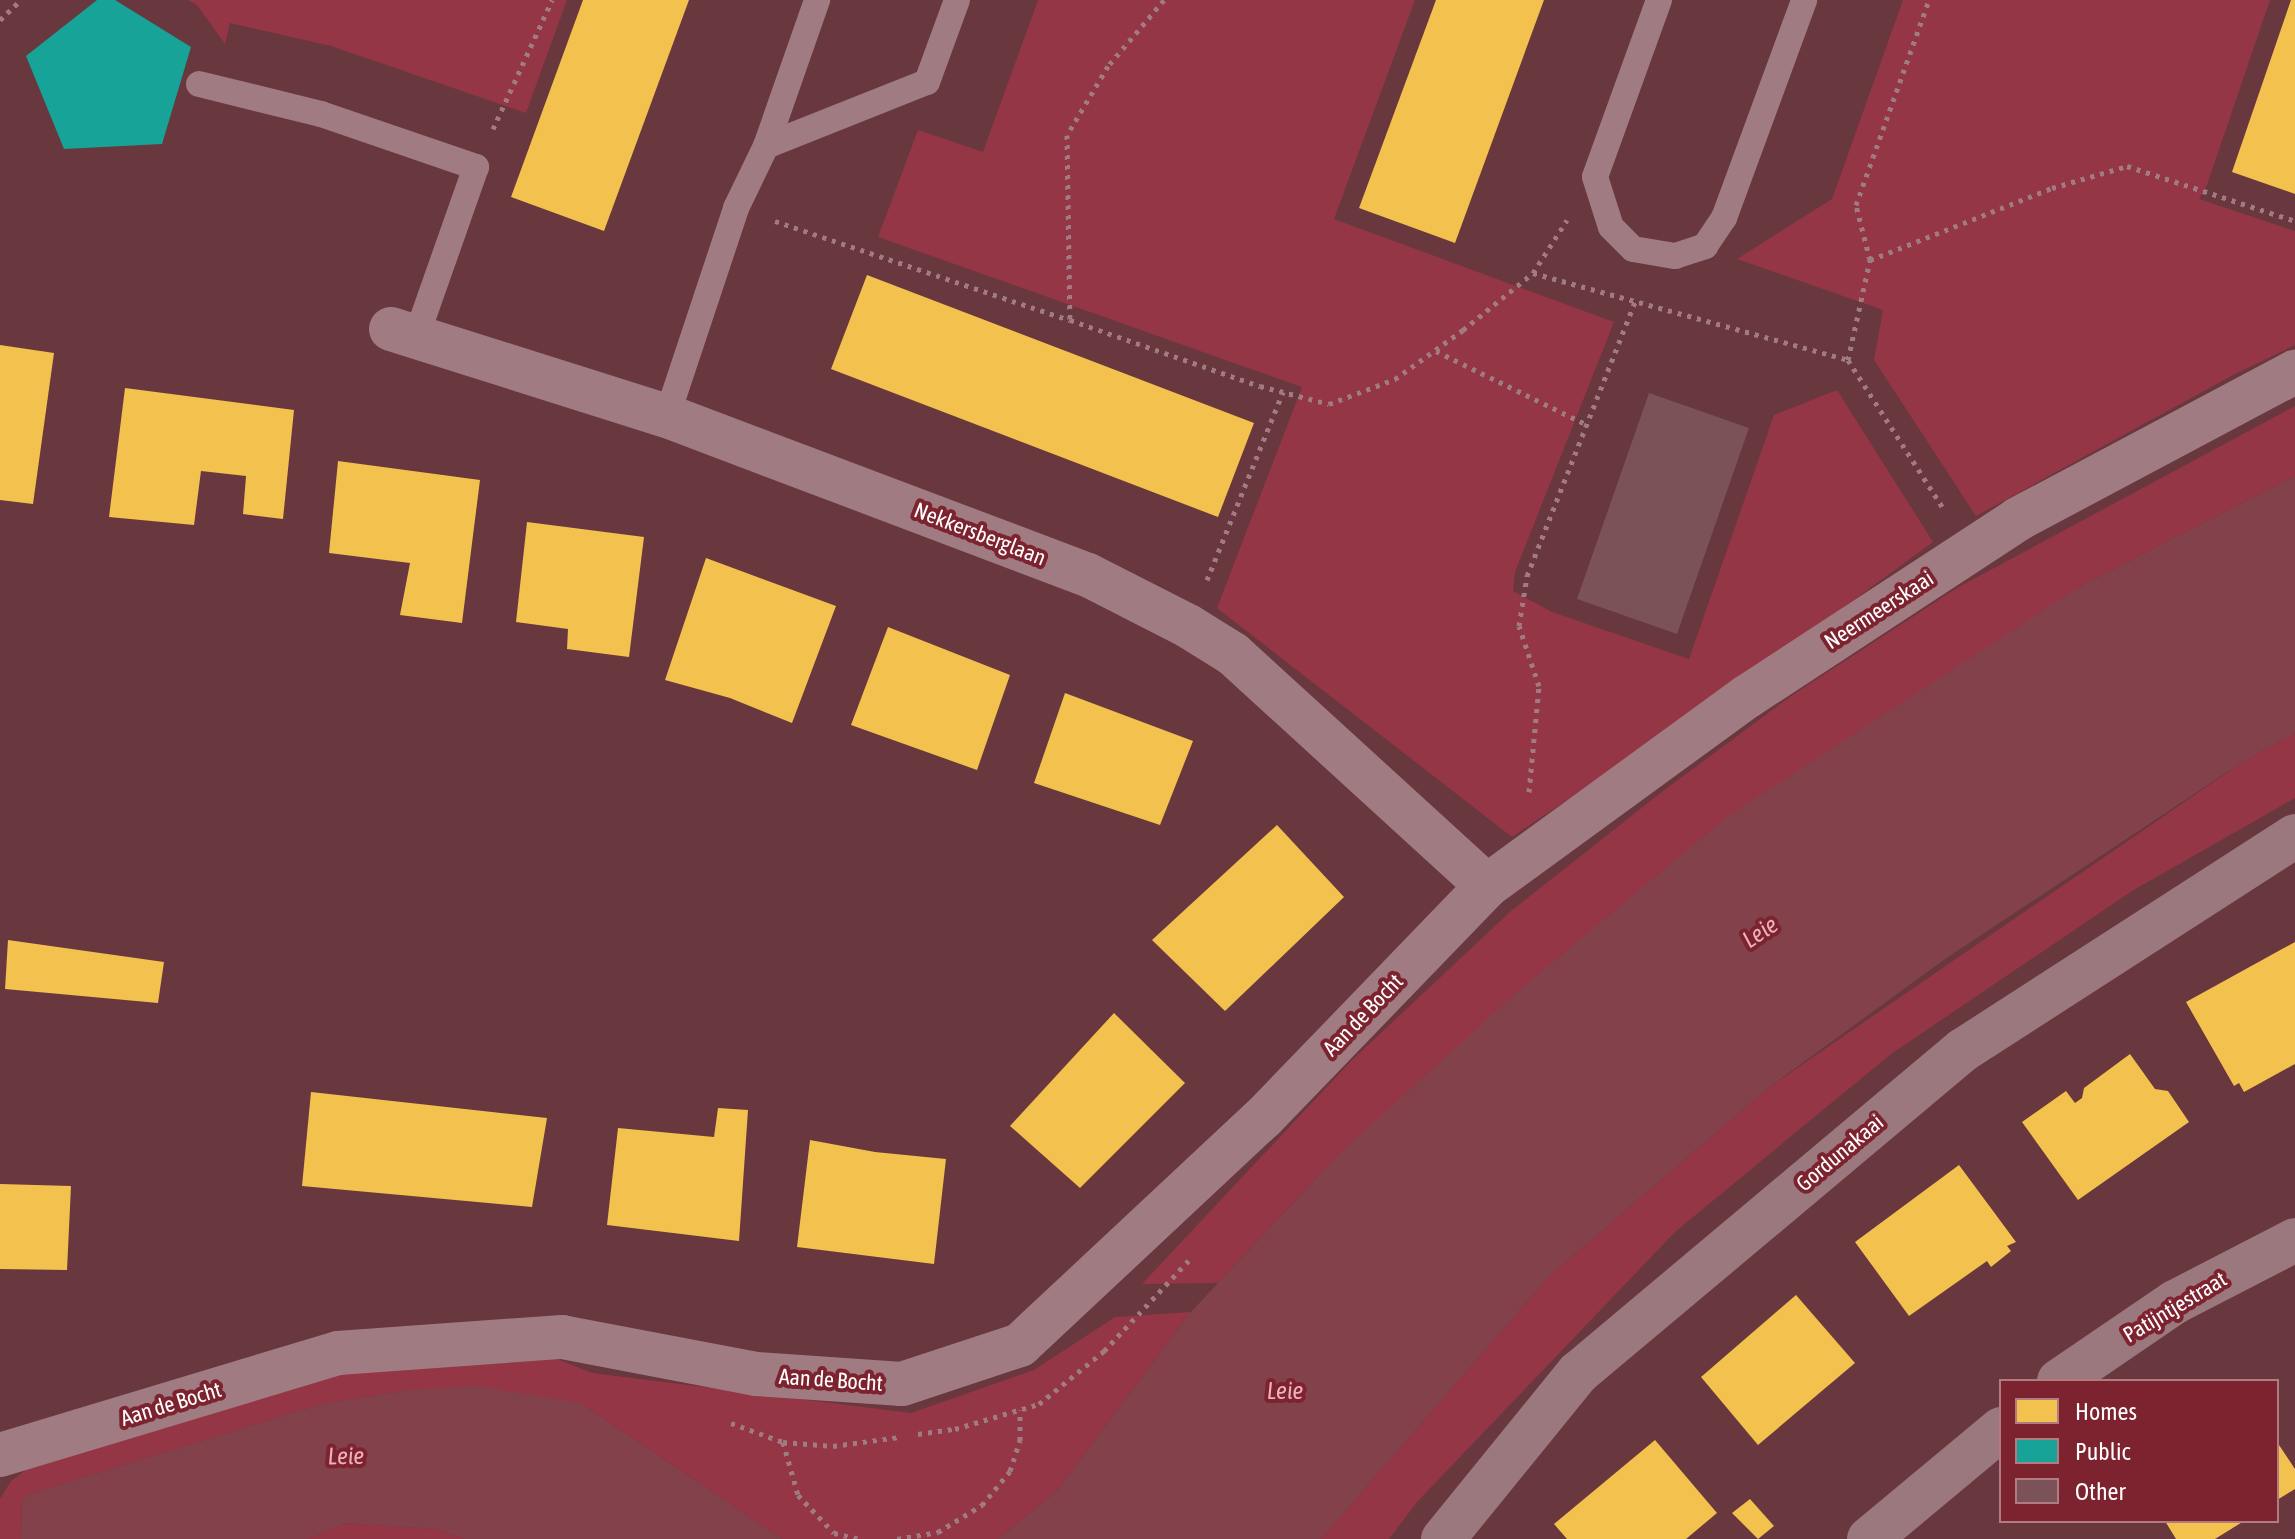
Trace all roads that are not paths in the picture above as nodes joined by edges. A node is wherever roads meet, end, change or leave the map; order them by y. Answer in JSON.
{"nodes":[{"id":1,"x":817,"y":0,"type":"edge"},
{"id":2,"x":957,"y":0,"type":"edge"},
{"id":3,"x":1659,"y":0,"type":"edge"},
{"id":4,"x":1804,"y":0,"type":"edge"},
{"id":5,"x":199,"y":84,"type":"dead end"},
{"id":6,"x":766,"y":146,"type":"junction"},
{"id":7,"x":403,"y":333,"type":"joint"},
{"id":8,"x":2295,"y":372,"type":"edge"},
{"id":9,"x":667,"y":416,"type":"junction"},
{"id":10,"x":2295,"y":836,"type":"edge"},
{"id":11,"x":1487,"y":886,"type":"junction"},
{"id":12,"x":2295,"y":1240,"type":"edge"},
{"id":13,"x":2062,"y":1379,"type":"edge"},
{"id":14,"x":1999,"y":1431,"type":"edge"},
{"id":15,"x":0,"y":1455,"type":"edge"},
{"id":16,"x":1443,"y":1539,"type":"edge"},
{"id":17,"x":1869,"y":1539,"type":"edge"}],
"edges":[{"from":1,"to":6,"type":"lane"},
{"from":2,"to":6,"type":"lane"},
{"from":3,"to":4,"type":"lane"},
{"from":5,"to":7,"type":"lane"},
{"from":6,"to":9,"type":"lane"},
{"from":7,"to":9,"type":"street","name":"Nekkersberglaan"},
{"from":8,"to":11,"type":"street","name":"Neermeerskaai"},
{"from":9,"to":11,"type":"street","name":"Nekkersberglaan"},
{"from":10,"to":16,"type":"street","name":"Gordunakaai"},
{"from":11,"to":15,"type":"street","name":"Aan de Bocht"},
{"from":12,"to":13,"type":"street","name":"Patijntjestraat"},
{"from":14,"to":17,"type":"street"}]}
